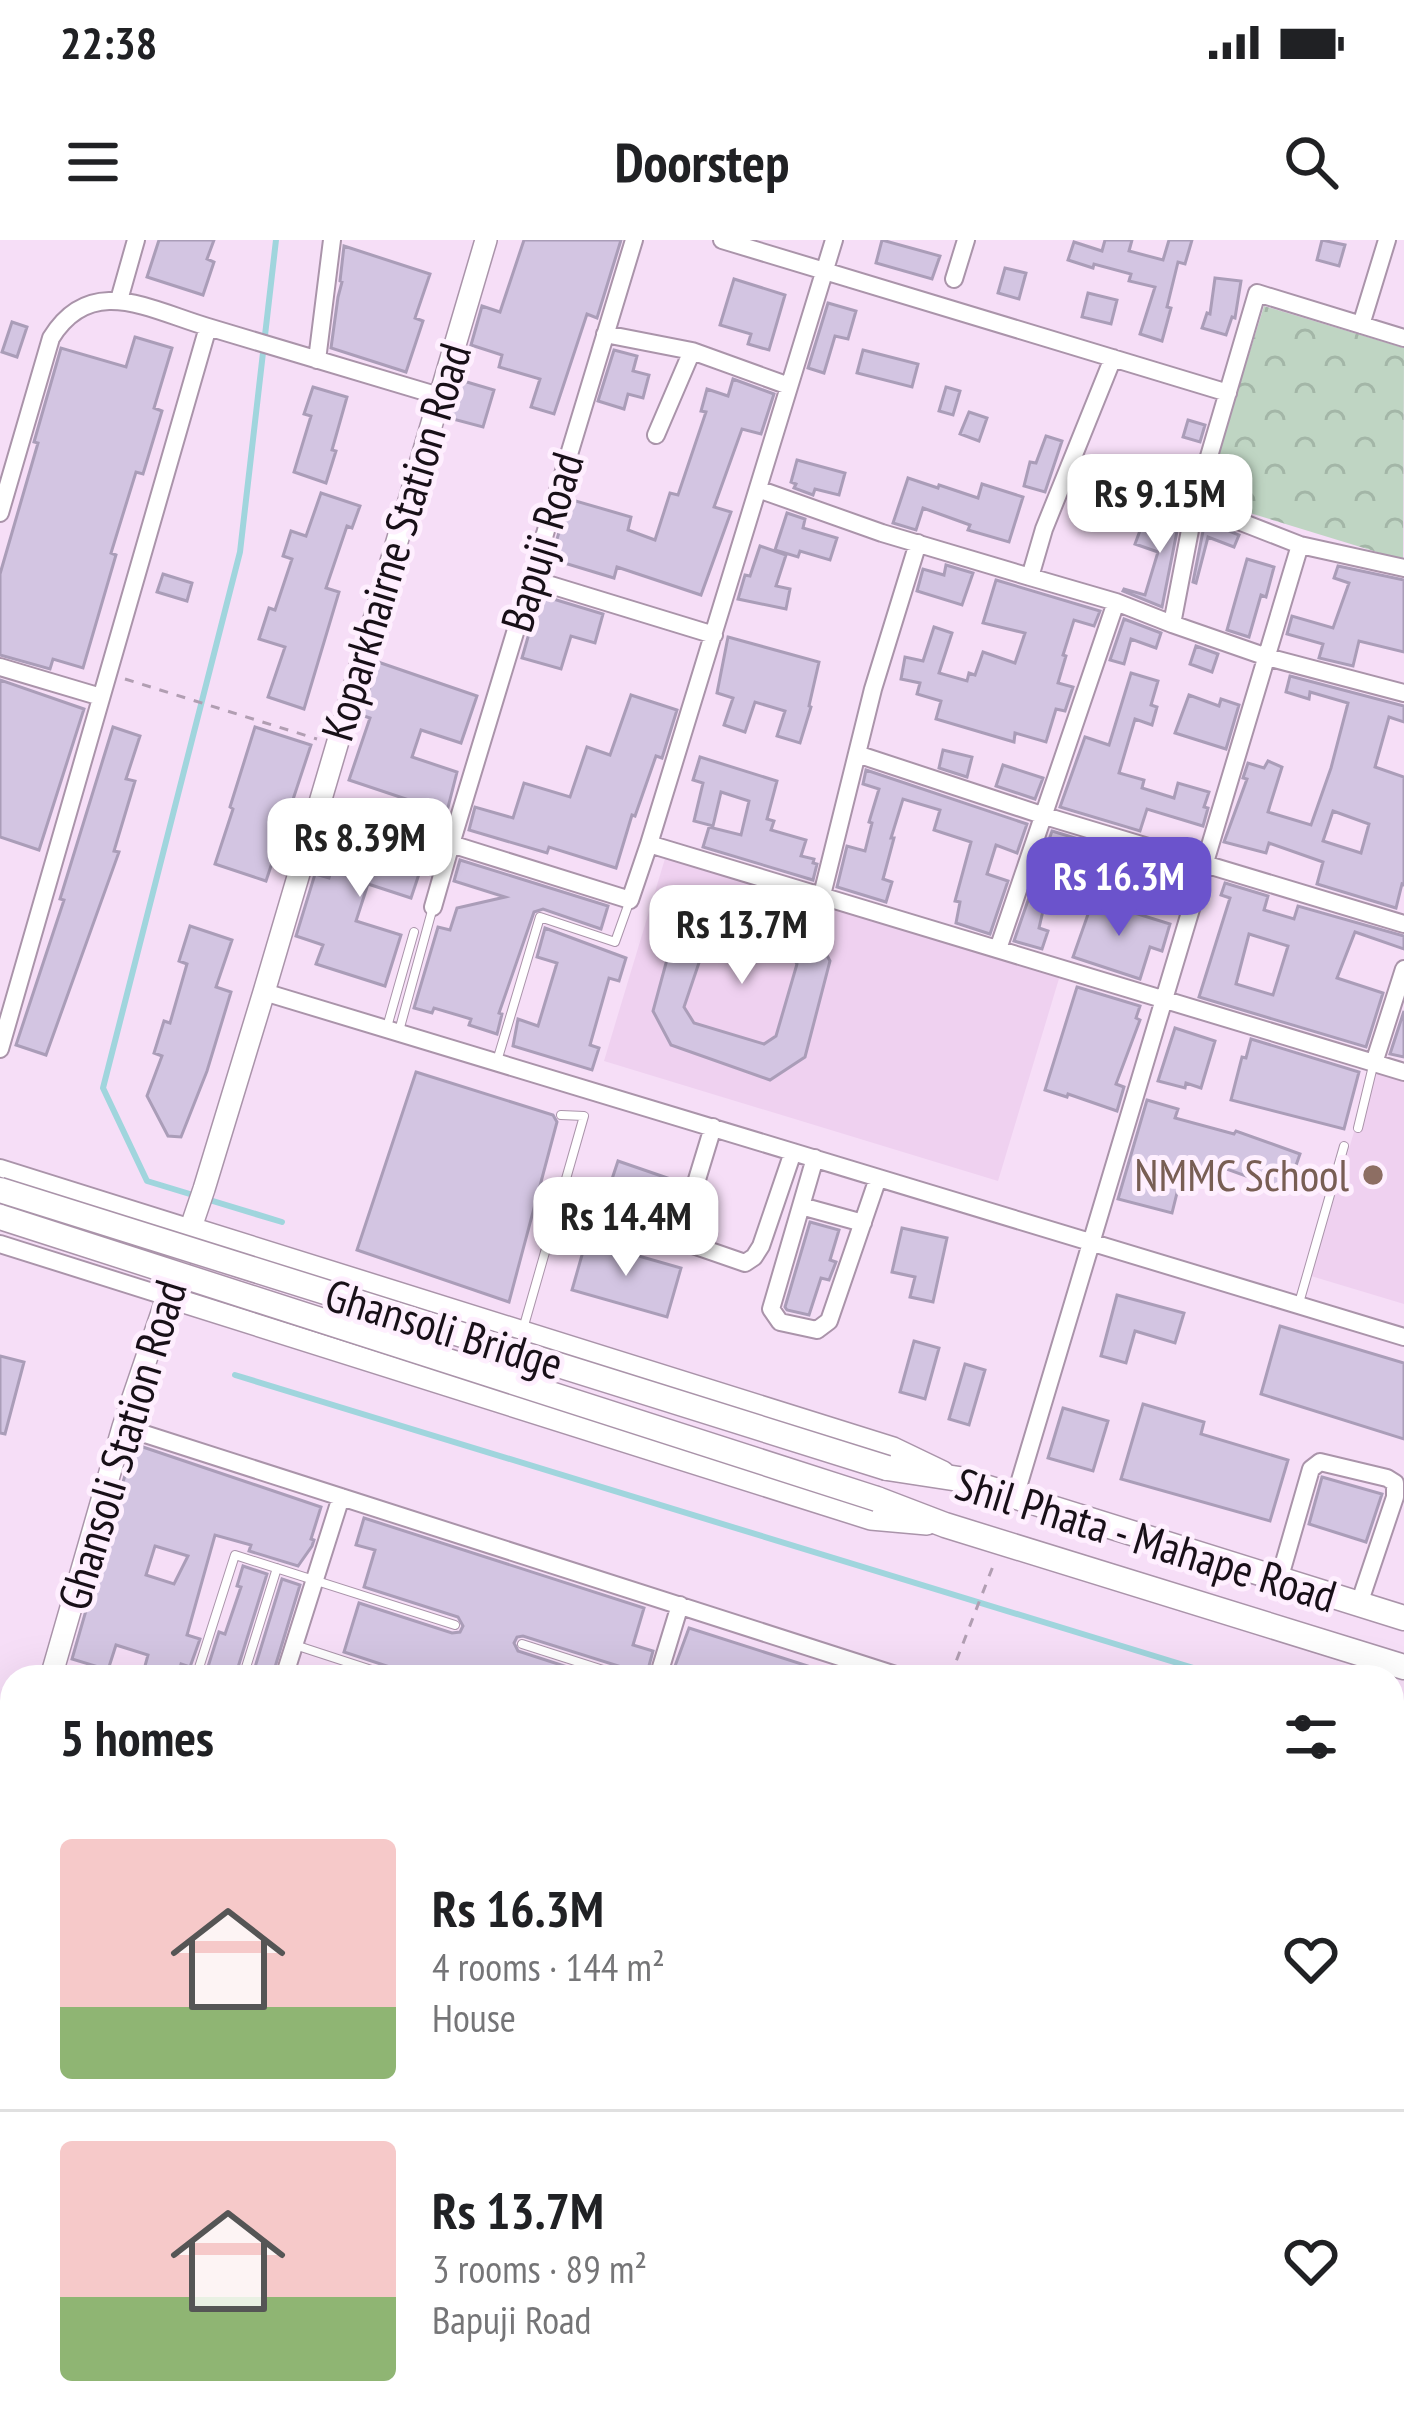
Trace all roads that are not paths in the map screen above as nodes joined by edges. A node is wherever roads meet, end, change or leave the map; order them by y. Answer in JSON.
{"nodes":[{"id":1,"x":136,"y":240,"type":"edge"},
{"id":2,"x":332,"y":240,"type":"edge"},
{"id":3,"x":486,"y":240,"type":"edge"},
{"id":4,"x":634,"y":240,"type":"edge"},
{"id":5,"x":722,"y":240,"type":"edge"},
{"id":6,"x":834,"y":240,"type":"edge"},
{"id":7,"x":966,"y":240,"type":"edge"},
{"id":8,"x":1387,"y":240,"type":"edge"},
{"id":9,"x":824,"y":271,"type":"junction"},
{"id":10,"x":954,"y":279,"type":"dead end"},
{"id":11,"x":119,"y":300,"type":"junction"},
{"id":12,"x":1361,"y":325,"type":"junction"},
{"id":13,"x":208,"y":328,"type":"junction"},
{"id":14,"x":605,"y":334,"type":"junction"},
{"id":15,"x":1404,"y":338,"type":"edge"},
{"id":16,"x":692,"y":351,"type":"junction"},
{"id":17,"x":1112,"y":358,"type":"junction"},
{"id":18,"x":317,"y":360,"type":"junction"},
{"id":19,"x":789,"y":386,"type":"junction"},
{"id":20,"x":1228,"y":393,"type":"junction"},
{"id":21,"x":440,"y":396,"type":"junction"},
{"id":22,"x":656,"y":434,"type":"dead end"},
{"id":23,"x":758,"y":489,"type":"junction"},
{"id":24,"x":1195,"y":504,"type":"junction"},
{"id":25,"x":0,"y":512,"type":"edge"},
{"id":26,"x":918,"y":543,"type":"junction"},
{"id":27,"x":1300,"y":545,"type":"junction"},
{"id":28,"x":1404,"y":568,"type":"edge"},
{"id":29,"x":1030,"y":577,"type":"junction"},
{"id":30,"x":531,"y":579,"type":"junction"},
{"id":31,"x":1116,"y":602,"type":"junction"},
{"id":32,"x":1172,"y":624,"type":"junction"},
{"id":33,"x":714,"y":635,"type":"junction"},
{"id":34,"x":1267,"y":657,"type":"junction"},
{"id":35,"x":0,"y":667,"type":"edge"},
{"id":36,"x":1404,"y":693,"type":"edge"},
{"id":37,"x":101,"y":697,"type":"junction"},
{"id":38,"x":857,"y":754,"type":"junction"},
{"id":39,"x":1045,"y":816,"type":"junction"},
{"id":40,"x":451,"y":844,"type":"junction"},
{"id":41,"x":649,"y":844,"type":"junction"},
{"id":42,"x":1205,"y":862,"type":"junction"},
{"id":43,"x":822,"y":895,"type":"junction"},
{"id":44,"x":630,"y":900,"type":"junction"},
{"id":45,"x":433,"y":907,"type":"joint"},
{"id":46,"x":1404,"y":924,"type":"edge"},
{"id":47,"x":414,"y":932,"type":"dead end"},
{"id":48,"x":998,"y":949,"type":"junction"},
{"id":49,"x":1404,"y":969,"type":"edge"},
{"id":50,"x":265,"y":992,"type":"junction"},
{"id":51,"x":1164,"y":1000,"type":"junction"},
{"id":52,"x":392,"y":1031,"type":"junction"},
{"id":53,"x":0,"y":1049,"type":"edge"},
{"id":54,"x":496,"y":1062,"type":"junction"},
{"id":55,"x":1374,"y":1063,"type":"junction"},
{"id":56,"x":1404,"y":1072,"type":"edge"},
{"id":57,"x":561,"y":1115,"type":"dead end"},
{"id":58,"x":712,"y":1127,"type":"junction"},
{"id":59,"x":1358,"y":1128,"type":"dead end"},
{"id":60,"x":1344,"y":1146,"type":"dead end"},
{"id":61,"x":793,"y":1152,"type":"junction"},
{"id":62,"x":815,"y":1158,"type":"junction"},
{"id":63,"x":0,"y":1168,"type":"edge"},
{"id":64,"x":878,"y":1178,"type":"junction"},
{"id":65,"x":204,"y":1189,"type":"joint"},
{"id":66,"x":0,"y":1190,"type":"edge"},
{"id":67,"x":801,"y":1206,"type":"junction"},
{"id":68,"x":0,"y":1217,"type":"edge"},
{"id":69,"x":193,"y":1220,"type":"junction"},
{"id":70,"x":863,"y":1223,"type":"junction"},
{"id":71,"x":1092,"y":1242,"type":"junction"},
{"id":72,"x":0,"y":1244,"type":"edge"},
{"id":73,"x":168,"y":1297,"type":"junction"},
{"id":74,"x":1299,"y":1305,"type":"junction"},
{"id":75,"x":522,"y":1331,"type":"junction"},
{"id":76,"x":1404,"y":1337,"type":"edge"},
{"id":77,"x":123,"y":1427,"type":"junction"},
{"id":78,"x":887,"y":1468,"type":"joint"},
{"id":79,"x":958,"y":1480,"type":"junction"},
{"id":80,"x":341,"y":1497,"type":"junction"},
{"id":81,"x":1015,"y":1497,"type":"junction"},
{"id":82,"x":877,"y":1499,"type":"joint"},
{"id":83,"x":945,"y":1526,"type":"junction"},
{"id":84,"x":277,"y":1568,"type":"junction"},
{"id":85,"x":315,"y":1580,"type":"junction"},
{"id":86,"x":1279,"y":1580,"type":"junction"},
{"id":87,"x":1359,"y":1604,"type":"junction"},
{"id":88,"x":680,"y":1605,"type":"junction"},
{"id":89,"x":1404,"y":1618,"type":"edge"},
{"id":90,"x":455,"y":1625,"type":"dead end"},
{"id":91,"x":522,"y":1644,"type":"dead end"},
{"id":92,"x":294,"y":1645,"type":"junction"},
{"id":93,"x":54,"y":1665,"type":"edge"},
{"id":94,"x":200,"y":1665,"type":"edge"},
{"id":95,"x":247,"y":1665,"type":"edge"},
{"id":96,"x":288,"y":1665,"type":"edge"},
{"id":97,"x":356,"y":1665,"type":"edge"},
{"id":98,"x":588,"y":1665,"type":"edge"},
{"id":99,"x":662,"y":1665,"type":"edge"},
{"id":100,"x":865,"y":1665,"type":"edge"},
{"id":101,"x":1398,"y":1665,"type":"edge"}],
"edges":[{"from":1,"to":11,"type":"street"},
{"from":2,"to":18,"type":"street"},
{"from":3,"to":21,"type":"street","name":"Koparkhairne Station Road"},
{"from":4,"to":14,"type":"street","name":"Bapuji Road"},
{"from":5,"to":9,"type":"street"},
{"from":6,"to":9,"type":"street"},
{"from":7,"to":10,"type":"street"},
{"from":8,"to":12,"type":"street"},
{"from":9,"to":17,"type":"street"},
{"from":9,"to":19,"type":"street"},
{"from":11,"to":13,"type":"street"},
{"from":11,"to":25,"type":"street"},
{"from":12,"to":15,"type":"street"},
{"from":12,"to":20,"type":"street"},
{"from":13,"to":18,"type":"street"},
{"from":13,"to":37,"type":"street"},
{"from":14,"to":16,"type":"street"},
{"from":14,"to":30,"type":"street","name":"Bapuji Road"},
{"from":16,"to":19,"type":"street"},
{"from":16,"to":22,"type":"street"},
{"from":17,"to":20,"type":"street"},
{"from":17,"to":29,"type":"street"},
{"from":18,"to":21,"type":"street"},
{"from":19,"to":23,"type":"street"},
{"from":20,"to":24,"type":"street"},
{"from":21,"to":50,"type":"street","name":"Koparkhairne Station Road"},
{"from":23,"to":26,"type":"street"},
{"from":23,"to":33,"type":"street"},
{"from":24,"to":27,"type":"street"},
{"from":24,"to":32,"type":"street"},
{"from":26,"to":29,"type":"street"},
{"from":26,"to":38,"type":"street"},
{"from":27,"to":28,"type":"street"},
{"from":27,"to":34,"type":"street"},
{"from":29,"to":31,"type":"street"},
{"from":30,"to":33,"type":"street"},
{"from":30,"to":40,"type":"street","name":"Bapuji Road"},
{"from":31,"to":32,"type":"street"},
{"from":31,"to":39,"type":"street"},
{"from":32,"to":34,"type":"street"},
{"from":33,"to":41,"type":"street"},
{"from":34,"to":36,"type":"street"},
{"from":34,"to":42,"type":"street"},
{"from":35,"to":37,"type":"street"},
{"from":37,"to":53,"type":"street"},
{"from":38,"to":39,"type":"street"},
{"from":38,"to":43,"type":"street"},
{"from":39,"to":42,"type":"street"},
{"from":39,"to":48,"type":"street"},
{"from":40,"to":44,"type":"street"},
{"from":40,"to":45,"type":"street","name":"Bapuji Road"},
{"from":41,"to":43,"type":"street"},
{"from":41,"to":44,"type":"street"},
{"from":42,"to":46,"type":"street"},
{"from":42,"to":51,"type":"street"},
{"from":43,"to":48,"type":"street"},
{"from":44,"to":54,"type":"lane"},
{"from":45,"to":52,"type":"lane"},
{"from":47,"to":52,"type":"lane"},
{"from":48,"to":51,"type":"street"},
{"from":49,"to":55,"type":"street"},
{"from":50,"to":52,"type":"street"},
{"from":50,"to":65,"type":"street","name":"Koparkhairne Station Road"},
{"from":51,"to":55,"type":"street"},
{"from":51,"to":71,"type":"street"},
{"from":52,"to":54,"type":"street"},
{"from":54,"to":58,"type":"street"},
{"from":55,"to":56,"type":"street"},
{"from":55,"to":59,"type":"lane"},
{"from":57,"to":75,"type":"lane"},
{"from":58,"to":61,"type":"street"},
{"from":58,"to":61,"type":"street"},
{"from":60,"to":74,"type":"lane"},
{"from":61,"to":62,"type":"street"},
{"from":62,"to":64,"type":"street"},
{"from":62,"to":67,"type":"street"},
{"from":63,"to":69,"type":"street"},
{"from":64,"to":70,"type":"street"},
{"from":64,"to":71,"type":"street"},
{"from":65,"to":69,"type":"street","name":"Ghansoli Station Road"},
{"from":66,"to":78,"type":"main road","name":"Ghansoli Bridge","bridge":true},
{"from":67,"to":70,"type":"street"},
{"from":67,"to":70,"type":"street"},
{"from":68,"to":82,"type":"main road","name":"Ghansoli Bridge","bridge":true},
{"from":69,"to":73,"type":"street","name":"Ghansoli Station Road"},
{"from":69,"to":75,"type":"street"},
{"from":71,"to":74,"type":"street"},
{"from":71,"to":81,"type":"street"},
{"from":72,"to":73,"type":"street"},
{"from":73,"to":77,"type":"street","name":"Ghansoli Station Road"},
{"from":73,"to":83,"type":"street"},
{"from":74,"to":76,"type":"street"},
{"from":75,"to":79,"type":"street"},
{"from":77,"to":80,"type":"street"},
{"from":77,"to":93,"type":"street","name":"Ghansoli Station Road"},
{"from":78,"to":79,"type":"main road","name":"Shil Phata - Mahape Road"},
{"from":79,"to":81,"type":"main road","name":"Shil Phata - Mahape Road"},
{"from":80,"to":85,"type":"street"},
{"from":80,"to":88,"type":"street"},
{"from":81,"to":86,"type":"main road","name":"Shil Phata - Mahape Road"},
{"from":82,"to":83,"type":"main road","name":"Shil Phata - Mahape Road"},
{"from":83,"to":101,"type":"main road","name":"Shil Phata - Mahape Road"},
{"from":84,"to":85,"type":"lane"},
{"from":84,"to":94,"type":"lane"},
{"from":84,"to":95,"type":"lane"},
{"from":85,"to":90,"type":"lane"},
{"from":85,"to":92,"type":"street"},
{"from":86,"to":87,"type":"main road","name":"Shil Phata - Mahape Road"},
{"from":86,"to":87,"type":"street"},
{"from":87,"to":89,"type":"main road","name":"Shil Phata - Mahape Road"},
{"from":88,"to":99,"type":"street"},
{"from":88,"to":100,"type":"street"},
{"from":91,"to":98,"type":"lane"},
{"from":92,"to":96,"type":"street"},
{"from":92,"to":97,"type":"lane"}]}
